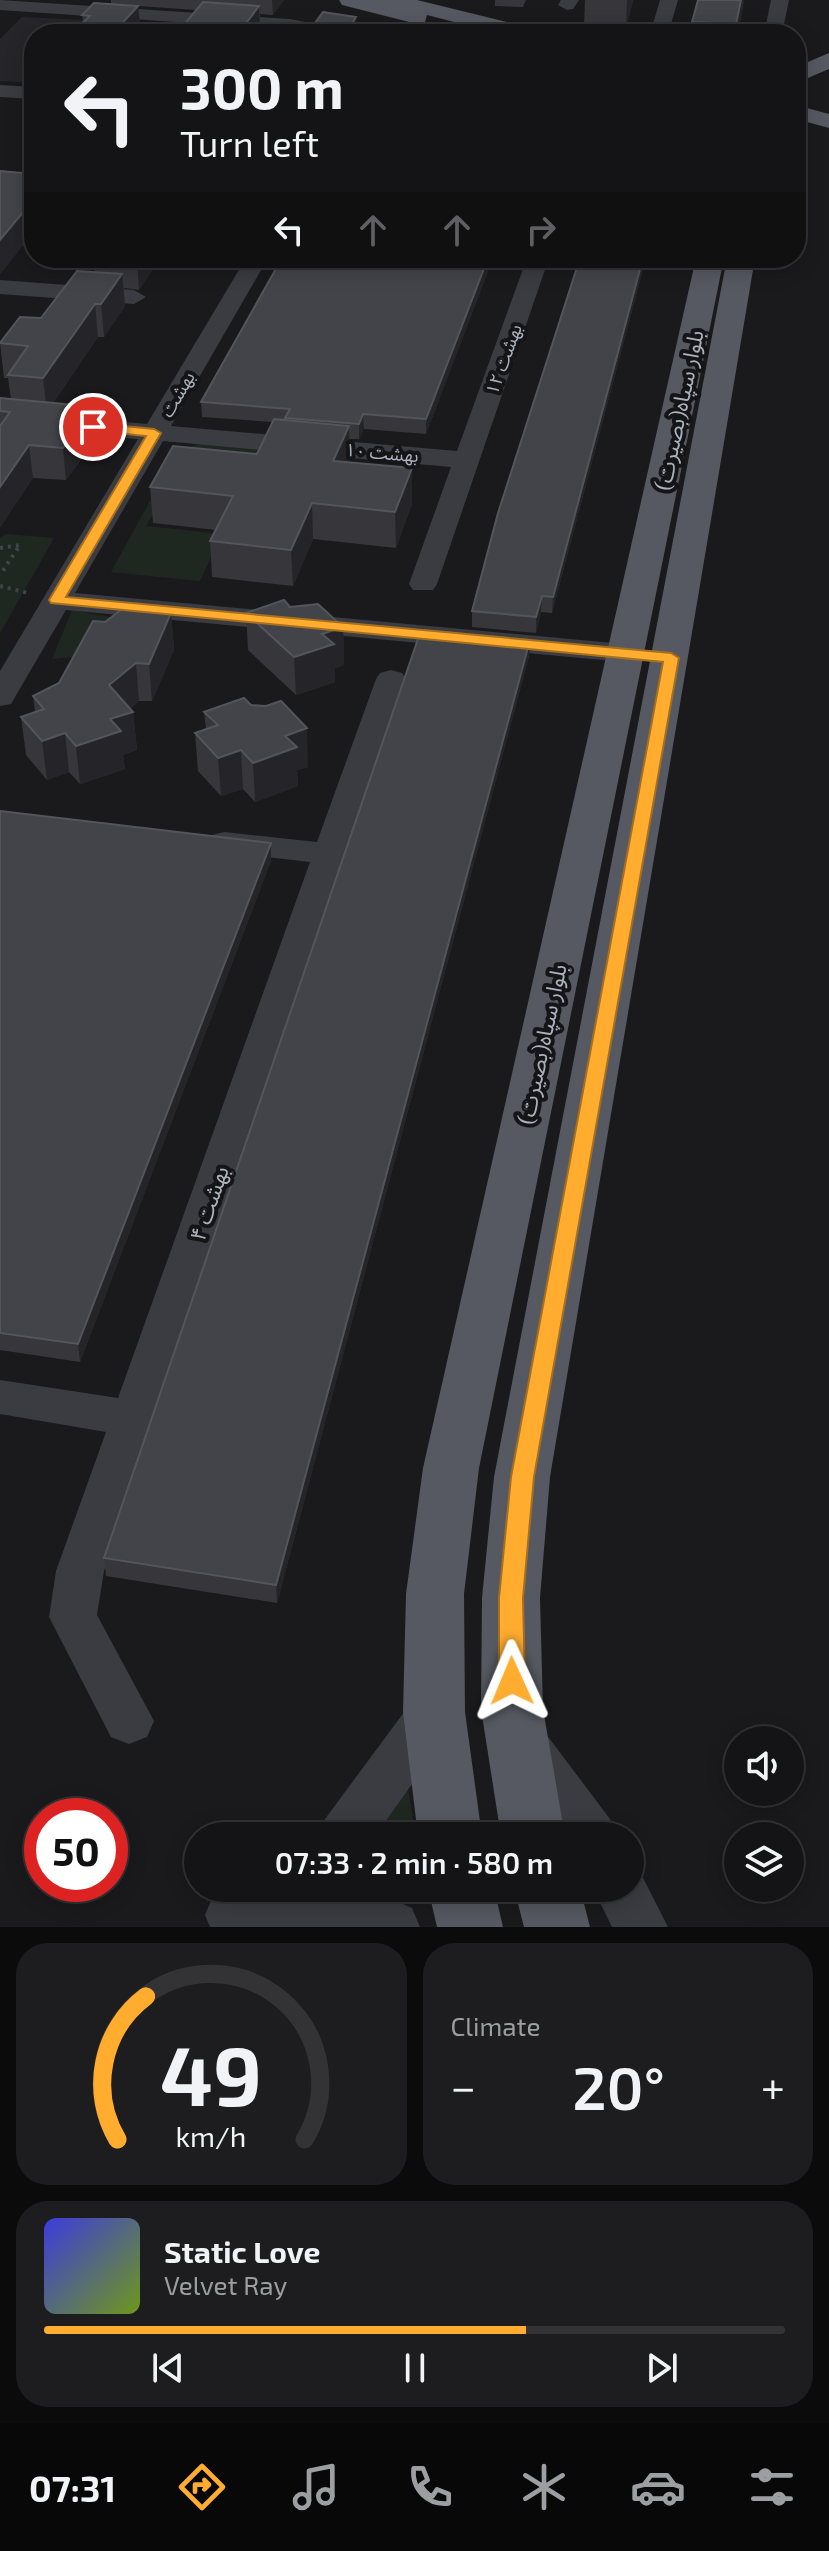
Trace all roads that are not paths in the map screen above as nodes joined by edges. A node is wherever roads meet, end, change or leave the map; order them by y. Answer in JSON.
{"nodes":[{"id":1,"x":350,"y":0,"type":"edge"},
{"id":2,"x":395,"y":0,"type":"edge"},
{"id":3,"x":669,"y":0,"type":"edge"},
{"id":4,"x":780,"y":0,"type":"edge"},
{"id":5,"x":0,"y":5,"type":"edge"},
{"id":6,"x":184,"y":18,"type":"junction"},
{"id":7,"x":180,"y":24,"type":"edge"},
{"id":8,"x":283,"y":24,"type":"edge"},
{"id":9,"x":445,"y":24,"type":"edge"},
{"id":10,"x":489,"y":24,"type":"edge"},
{"id":11,"x":662,"y":24,"type":"edge"},
{"id":12,"x":775,"y":24,"type":"edge"},
{"id":13,"x":829,"y":49,"type":"edge"},
{"id":14,"x":806,"y":59,"type":"edge"},
{"id":15,"x":829,"y":60,"type":"edge"},
{"id":16,"x":806,"y":71,"type":"edge"},
{"id":17,"x":0,"y":91,"type":"edge"},
{"id":18,"x":24,"y":92,"type":"edge"},
{"id":19,"x":806,"y":103,"type":"edge"},
{"id":20,"x":829,"y":109,"type":"edge"},
{"id":21,"x":806,"y":115,"type":"edge"},
{"id":22,"x":829,"y":121,"type":"edge"},
{"id":23,"x":251,"y":268,"type":"edge"},
{"id":24,"x":534,"y":268,"type":"edge"},
{"id":25,"x":722,"y":275,"type":"edge"},
{"id":26,"x":0,"y":287,"type":"edge"},
{"id":27,"x":134,"y":297,"type":"dead end"},
{"id":28,"x":0,"y":419,"type":"edge"},
{"id":29,"x":154,"y":433,"type":"junction"},
{"id":30,"x":467,"y":460,"type":"junction"},
{"id":31,"x":423,"y":584,"type":"dead end"},
{"id":32,"x":56,"y":600,"type":"junction"},
{"id":33,"x":624,"y":653,"type":"junction"},
{"id":34,"x":671,"y":658,"type":"junction"},
{"id":35,"x":391,"y":679,"type":"dead end"},
{"id":36,"x":0,"y":697,"type":"edge"},
{"id":37,"x":189,"y":838,"type":"edge"},
{"id":38,"x":330,"y":854,"type":"junction"},
{"id":39,"x":526,"y":1113,"type":"junction"},
{"id":40,"x":587,"y":1120,"type":"junction"},
{"id":41,"x":0,"y":1397,"type":"edge"},
{"id":42,"x":133,"y":1418,"type":"junction"},
{"id":43,"x":434,"y":1712,"type":"junction"},
{"id":44,"x":129,"y":1721,"type":"dead end"},
{"id":45,"x":517,"y":1734,"type":"junction"},
{"id":46,"x":354,"y":1822,"type":"edge"},
{"id":47,"x":448,"y":1822,"type":"edge"},
{"id":48,"x":531,"y":1822,"type":"edge"},
{"id":49,"x":581,"y":1822,"type":"edge"},
{"id":50,"x":464,"y":1902,"type":"edge"},
{"id":51,"x":551,"y":1902,"type":"edge"},
{"id":52,"x":628,"y":1902,"type":"edge"},
{"id":53,"x":236,"y":1910,"type":"edge"},
{"id":54,"x":393,"y":1927,"type":"edge"},
{"id":55,"x":470,"y":1927,"type":"edge"},
{"id":56,"x":557,"y":1927,"type":"edge"},
{"id":57,"x":641,"y":1927,"type":"edge"}],
"edges":[{"from":1,"to":9,"type":"main road"},
{"from":2,"to":10,"type":"main road"},
{"from":3,"to":11,"type":"street"},
{"from":4,"to":12,"type":"street"},
{"from":5,"to":6,"type":"street"},
{"from":6,"to":7,"type":"street"},
{"from":6,"to":8,"type":"street"},
{"from":13,"to":14,"type":"main road"},
{"from":15,"to":16,"type":"main road"},
{"from":17,"to":18,"type":"street"},
{"from":19,"to":20,"type":"main road"},
{"from":21,"to":22,"type":"main road"},
{"from":23,"to":29,"type":"street","name":"بهشت"},
{"from":24,"to":30,"type":"street","name":"بهشت ۱۲"},
{"from":25,"to":33,"type":"main road","name":"بلوار سپاه(بصیرت)"},
{"from":25,"to":34,"type":"main road","name":"بلوار سپاه(بصیرت)"},
{"from":26,"to":27,"type":"street"},
{"from":28,"to":29,"type":"street","name":"بهشت ۱۰"},
{"from":29,"to":30,"type":"street","name":"بهشت ۱۰"},
{"from":29,"to":32,"type":"street","name":"بهشت"},
{"from":30,"to":31,"type":"street","name":"بهشت ۱۲"},
{"from":32,"to":33,"type":"street"},
{"from":32,"to":36,"type":"street","name":"بهشت"},
{"from":33,"to":34,"type":"main road"},
{"from":33,"to":39,"type":"main road","name":"بلوار سپاه(بصیرت)"},
{"from":34,"to":40,"type":"main road","name":"بلوار سپاه(بصیرت)"},
{"from":35,"to":38,"type":"street","name":"بهشت ۴"},
{"from":37,"to":38,"type":"street"},
{"from":38,"to":42,"type":"street","name":"بهشت ۴"},
{"from":39,"to":40,"type":"main road"},
{"from":39,"to":43,"type":"main road","name":"بلوار سپاه(بصیرت)"},
{"from":40,"to":45,"type":"main road","name":"بلوار سپاه(بصیرت)"},
{"from":41,"to":42,"type":"street"},
{"from":42,"to":44,"type":"street","name":"بهشت ۴"},
{"from":43,"to":46,"type":"street"},
{"from":43,"to":47,"type":"main road","name":"بلوار سپاه(بصیرت)"},
{"from":45,"to":48,"type":"main road","name":"بلوار سپاه(بصیرت)"},
{"from":45,"to":49,"type":"street"},
{"from":50,"to":55,"type":"main road"},
{"from":51,"to":56,"type":"main road"},
{"from":52,"to":57,"type":"street"},
{"from":53,"to":54,"type":"street"}]}
